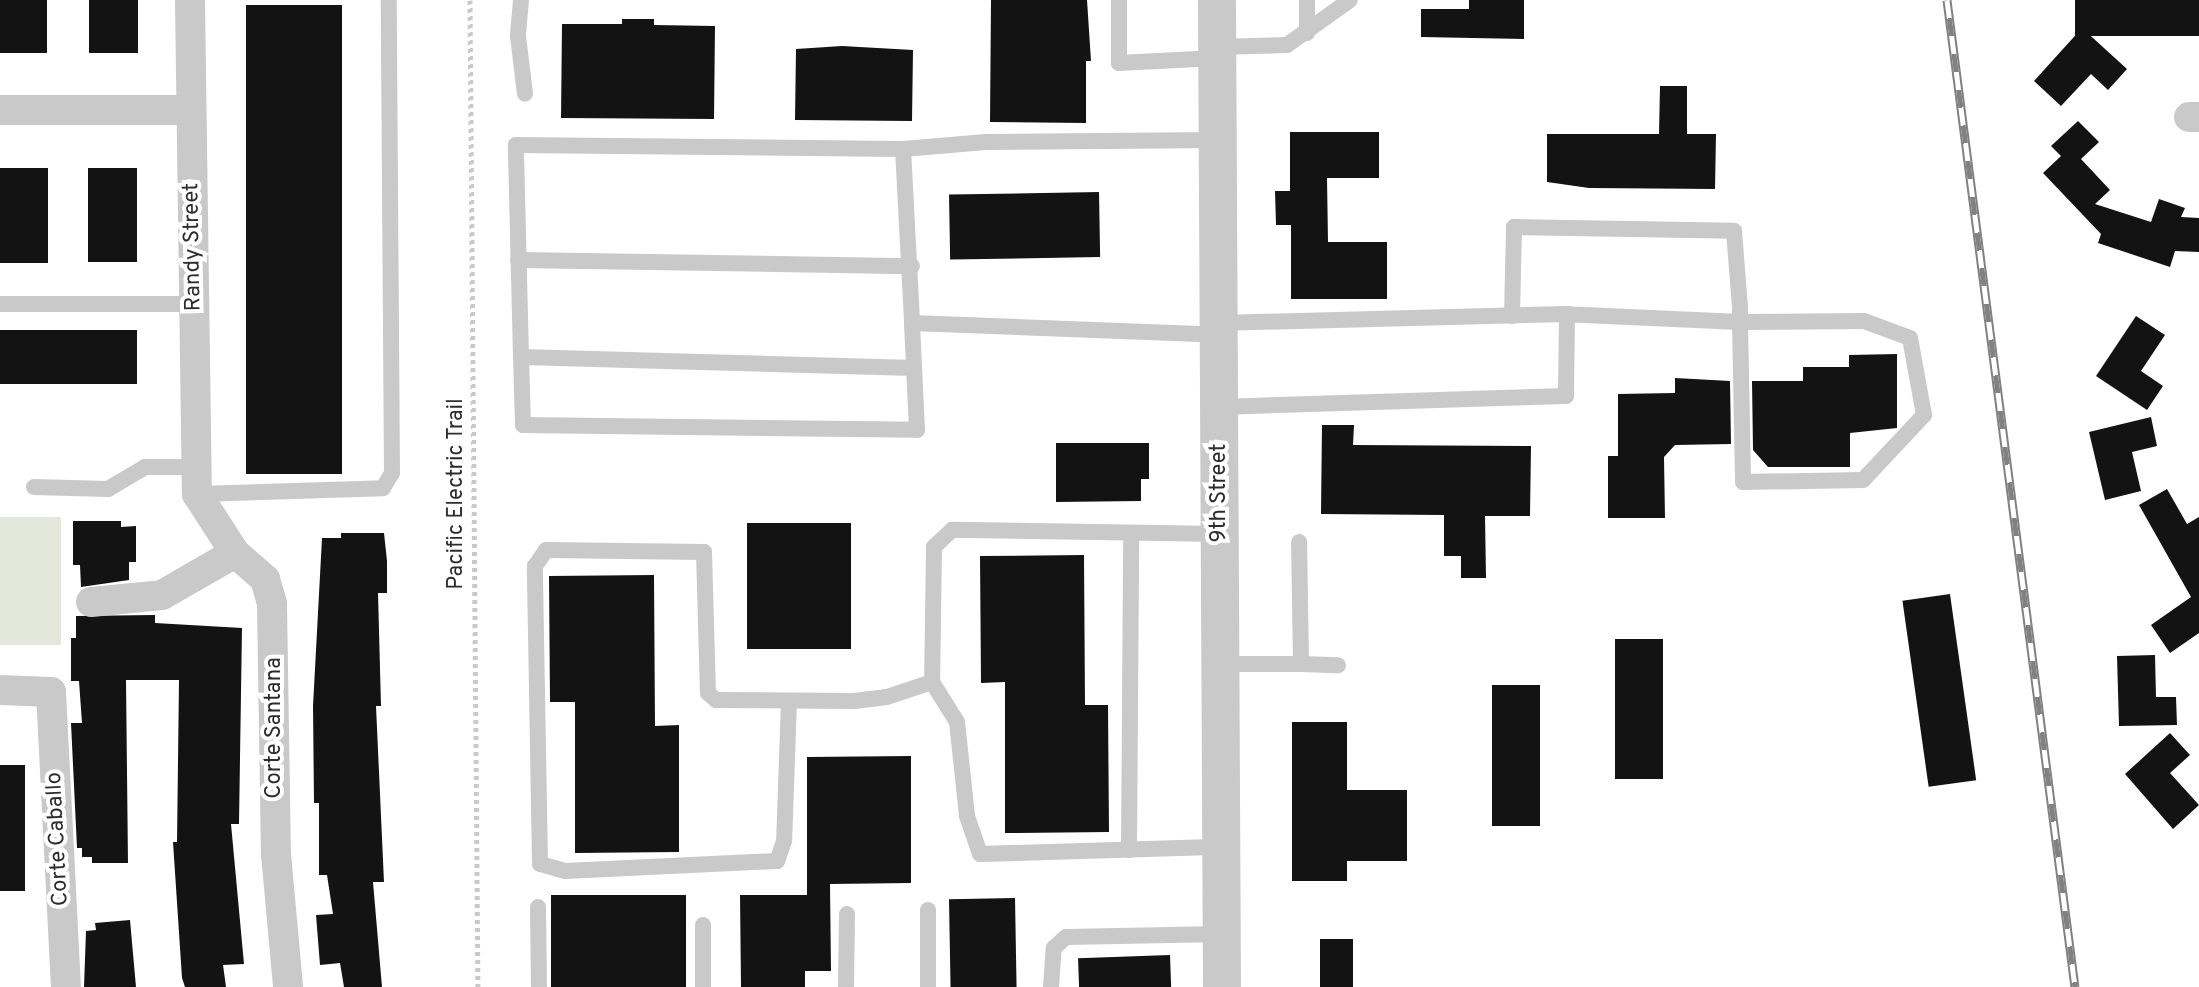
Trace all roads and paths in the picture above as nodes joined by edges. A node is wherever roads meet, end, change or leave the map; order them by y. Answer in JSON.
{"nodes":[{"id":1,"x":190,"y":0,"type":"edge"},
{"id":2,"x":389,"y":0,"type":"edge"},
{"id":3,"x":470,"y":0,"type":"edge"},
{"id":4,"x":521,"y":0,"type":"edge"},
{"id":5,"x":1119,"y":0,"type":"edge"},
{"id":6,"x":1217,"y":0,"type":"edge"},
{"id":7,"x":1307,"y":0,"type":"edge"},
{"id":8,"x":1350,"y":0,"type":"edge"},
{"id":9,"x":1307,"y":33,"type":"junction"},
{"id":10,"x":1217,"y":53,"type":"junction"},
{"id":11,"x":525,"y":94,"type":"dead end"},
{"id":12,"x":0,"y":110,"type":"edge"},
{"id":13,"x":191,"y":110,"type":"junction"},
{"id":14,"x":1218,"y":140,"type":"junction"},
{"id":15,"x":903,"y":149,"type":"junction"},
{"id":16,"x":518,"y":260,"type":"junction"},
{"id":17,"x":912,"y":266,"type":"junction"},
{"id":18,"x":0,"y":304,"type":"edge"},
{"id":19,"x":193,"y":304,"type":"junction"},
{"id":20,"x":1567,"y":314,"type":"junction"},
{"id":21,"x":1512,"y":316,"type":"junction"},
{"id":22,"x":1740,"y":322,"type":"junction"},
{"id":23,"x":912,"y":323,"type":"junction"},
{"id":24,"x":1219,"y":329,"type":"junction"},
{"id":25,"x":521,"y":357,"type":"junction"},
{"id":26,"x":914,"y":368,"type":"junction"},
{"id":27,"x":1219,"y":407,"type":"junction"},
{"id":28,"x":34,"y":487,"type":"dead end"},
{"id":29,"x":201,"y":493,"type":"junction"},
{"id":30,"x":1131,"y":533,"type":"junction"},
{"id":31,"x":1220,"y":534,"type":"junction"},
{"id":32,"x":1299,"y":542,"type":"dead end"},
{"id":33,"x":235,"y":553,"type":"junction"},
{"id":34,"x":91,"y":602,"type":"dead end"},
{"id":35,"x":1220,"y":664,"type":"junction"},
{"id":36,"x":1301,"y":664,"type":"junction"},
{"id":37,"x":1338,"y":665,"type":"dead end"},
{"id":38,"x":932,"y":682,"type":"junction"},
{"id":39,"x":0,"y":690,"type":"edge"},
{"id":40,"x":789,"y":701,"type":"junction"},
{"id":41,"x":1221,"y":847,"type":"junction"},
{"id":42,"x":1129,"y":850,"type":"junction"},
{"id":43,"x":538,"y":907,"type":"dead end"},
{"id":44,"x":928,"y":910,"type":"dead end"},
{"id":45,"x":847,"y":914,"type":"dead end"},
{"id":46,"x":703,"y":925,"type":"dead end"},
{"id":47,"x":1222,"y":934,"type":"junction"},
{"id":48,"x":66,"y":987,"type":"edge"},
{"id":49,"x":288,"y":987,"type":"edge"},
{"id":50,"x":478,"y":987,"type":"edge"},
{"id":51,"x":539,"y":987,"type":"edge"},
{"id":52,"x":703,"y":987,"type":"edge"},
{"id":53,"x":846,"y":987,"type":"edge"},
{"id":54,"x":928,"y":987,"type":"edge"},
{"id":55,"x":1051,"y":987,"type":"edge"},
{"id":56,"x":1222,"y":987,"type":"edge"}],
"edges":[{"from":1,"to":13,"type":"street","name":"Randy Street"},
{"from":2,"to":29,"type":"lane"},
{"from":3,"to":50,"type":"path","name":"Pacific Electric Trail"},
{"from":4,"to":11,"type":"lane"},
{"from":5,"to":10,"type":"lane"},
{"from":6,"to":10,"type":"street","name":"9th Street"},
{"from":7,"to":9,"type":"lane"},
{"from":8,"to":9,"type":"lane"},
{"from":9,"to":10,"type":"lane"},
{"from":10,"to":14,"type":"street","name":"9th Street"},
{"from":12,"to":13,"type":"street"},
{"from":13,"to":19,"type":"street","name":"Randy Street"},
{"from":14,"to":15,"type":"lane"},
{"from":14,"to":24,"type":"street","name":"9th Street"},
{"from":15,"to":16,"type":"lane"},
{"from":15,"to":17,"type":"lane"},
{"from":16,"to":17,"type":"lane"},
{"from":16,"to":25,"type":"lane"},
{"from":17,"to":23,"type":"lane"},
{"from":18,"to":19,"type":"lane"},
{"from":19,"to":29,"type":"street","name":"Randy Street"},
{"from":20,"to":21,"type":"lane"},
{"from":20,"to":22,"type":"lane"},
{"from":20,"to":27,"type":"lane"},
{"from":21,"to":22,"type":"lane"},
{"from":21,"to":24,"type":"lane"},
{"from":22,"to":22,"type":"lane"},
{"from":23,"to":24,"type":"lane"},
{"from":23,"to":26,"type":"lane"},
{"from":24,"to":27,"type":"street","name":"9th Street"},
{"from":25,"to":26,"type":"lane"},
{"from":25,"to":26,"type":"lane"},
{"from":27,"to":31,"type":"street","name":"9th Street"},
{"from":28,"to":29,"type":"lane"},
{"from":29,"to":33,"type":"street","name":"Corte Santana"},
{"from":30,"to":31,"type":"lane"},
{"from":30,"to":38,"type":"lane"},
{"from":30,"to":42,"type":"lane"},
{"from":31,"to":35,"type":"street","name":"9th Street"},
{"from":32,"to":36,"type":"lane"},
{"from":33,"to":34,"type":"street"},
{"from":33,"to":49,"type":"street","name":"Corte Santana"},
{"from":35,"to":36,"type":"lane"},
{"from":35,"to":41,"type":"street","name":"9th Street"},
{"from":36,"to":37,"type":"lane"},
{"from":38,"to":40,"type":"lane"},
{"from":38,"to":42,"type":"lane"},
{"from":39,"to":48,"type":"street","name":"Corte Caballo"},
{"from":40,"to":40,"type":"lane"},
{"from":41,"to":42,"type":"lane"},
{"from":41,"to":47,"type":"street","name":"9th Street"},
{"from":43,"to":51,"type":"lane"},
{"from":44,"to":54,"type":"lane"},
{"from":45,"to":53,"type":"lane"},
{"from":46,"to":52,"type":"lane"},
{"from":47,"to":55,"type":"lane"},
{"from":47,"to":56,"type":"street","name":"9th Street"}]}
